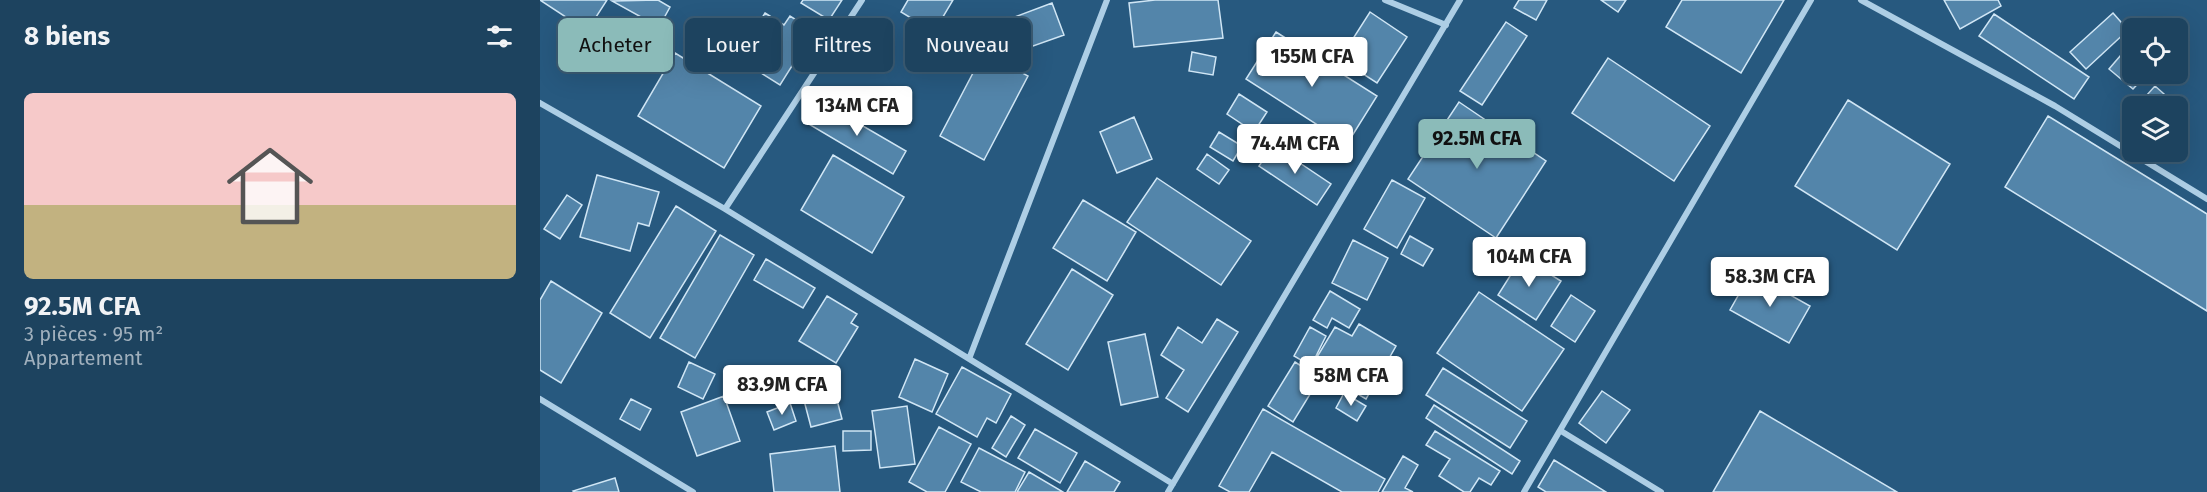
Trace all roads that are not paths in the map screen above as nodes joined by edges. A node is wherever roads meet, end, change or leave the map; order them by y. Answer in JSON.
{"nodes":[{"id":1,"x":862,"y":0,"type":"edge"},
{"id":2,"x":1107,"y":0,"type":"edge"},
{"id":3,"x":1385,"y":0,"type":"edge"},
{"id":4,"x":1460,"y":0,"type":"edge"},
{"id":5,"x":1811,"y":0,"type":"edge"},
{"id":6,"x":1861,"y":0,"type":"edge"},
{"id":7,"x":1446,"y":25,"type":"junction"},
{"id":8,"x":540,"y":103,"type":"edge"},
{"id":9,"x":2207,"y":199,"type":"edge"},
{"id":10,"x":725,"y":209,"type":"junction"},
{"id":11,"x":969,"y":359,"type":"junction"},
{"id":12,"x":540,"y":399,"type":"edge"},
{"id":13,"x":1561,"y":431,"type":"junction"},
{"id":14,"x":1173,"y":484,"type":"junction"},
{"id":15,"x":693,"y":492,"type":"edge"},
{"id":16,"x":1168,"y":492,"type":"edge"},
{"id":17,"x":1524,"y":492,"type":"edge"},
{"id":18,"x":1661,"y":492,"type":"edge"}],
"edges":[{"from":1,"to":10,"type":"street"},
{"from":2,"to":11,"type":"street"},
{"from":3,"to":7,"type":"street"},
{"from":4,"to":7,"type":"street"},
{"from":5,"to":13,"type":"street"},
{"from":6,"to":9,"type":"street"},
{"from":7,"to":14,"type":"street"},
{"from":8,"to":10,"type":"street"},
{"from":10,"to":11,"type":"street"},
{"from":11,"to":14,"type":"street"},
{"from":12,"to":15,"type":"street"},
{"from":13,"to":17,"type":"street"},
{"from":13,"to":18,"type":"street"},
{"from":14,"to":16,"type":"street"}]}
